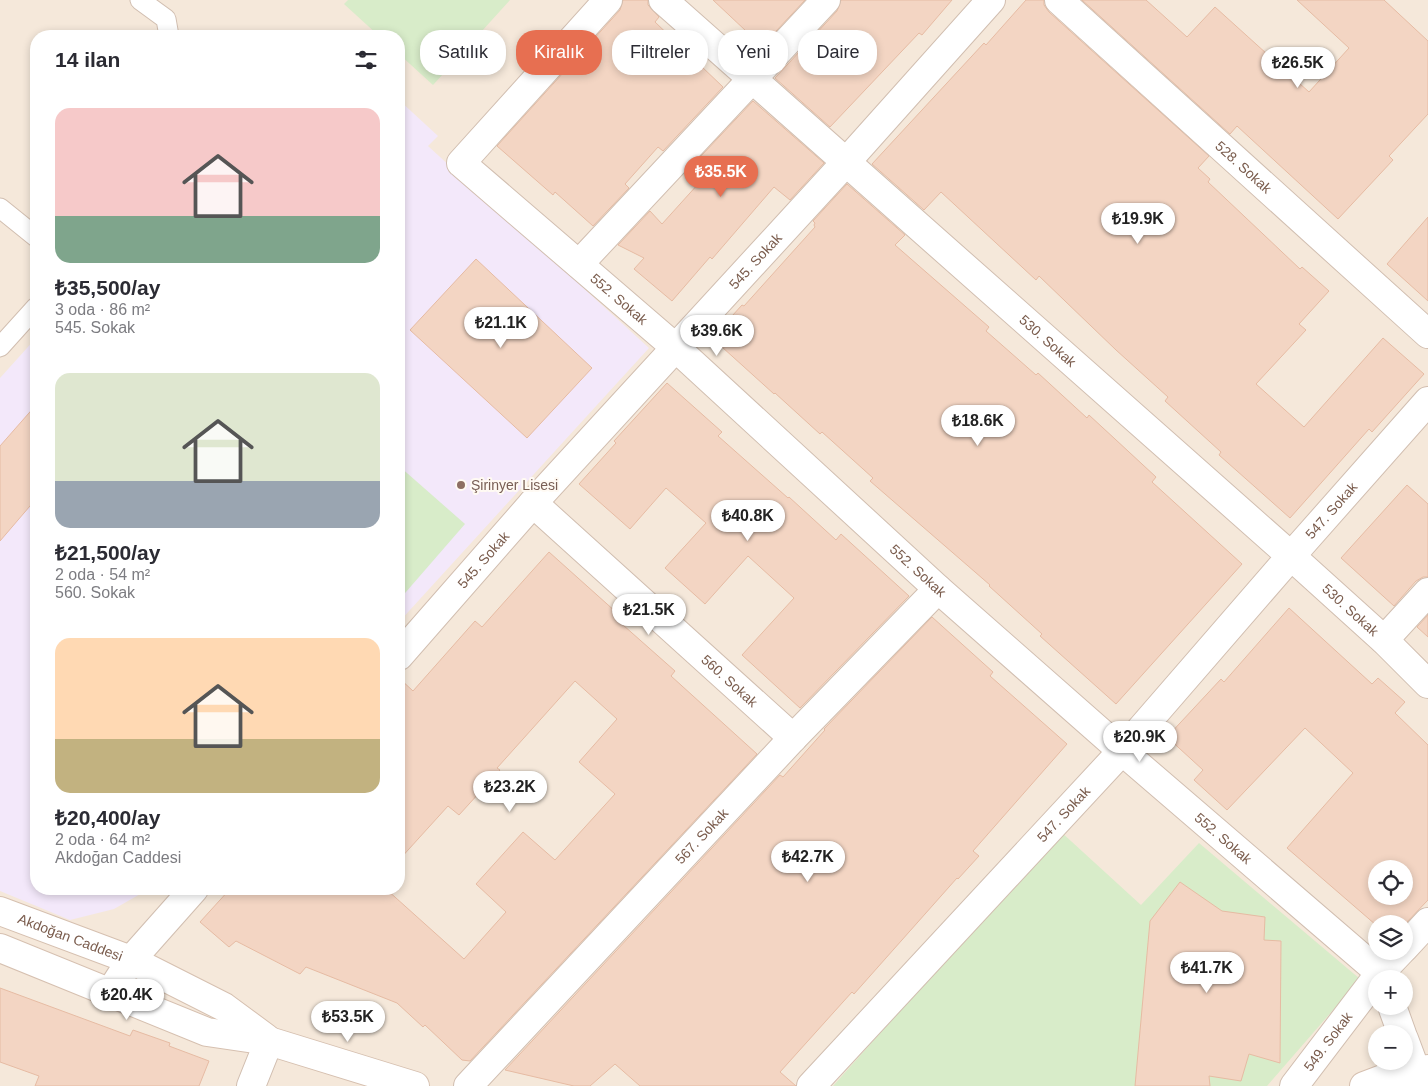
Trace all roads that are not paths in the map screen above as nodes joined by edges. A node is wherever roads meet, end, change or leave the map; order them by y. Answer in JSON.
{"nodes":[{"id":1,"x":140,"y":0,"type":"edge"},
{"id":2,"x":608,"y":0,"type":"edge"},
{"id":3,"x":663,"y":0,"type":"edge"},
{"id":4,"x":826,"y":0,"type":"edge"},
{"id":5,"x":991,"y":0,"type":"edge"},
{"id":6,"x":1059,"y":0,"type":"edge"},
{"id":7,"x":168,"y":30,"type":"edge"},
{"id":8,"x":752,"y":79,"type":"junction"},
{"id":9,"x":847,"y":161,"type":"junction"},
{"id":10,"x":0,"y":208,"type":"edge"},
{"id":11,"x":30,"y":231,"type":"edge"},
{"id":12,"x":580,"y":264,"type":"junction"},
{"id":13,"x":30,"y":314,"type":"edge"},
{"id":14,"x":1428,"y":334,"type":"edge"},
{"id":15,"x":0,"y":348,"type":"edge"},
{"id":16,"x":676,"y":348,"type":"junction"},
{"id":17,"x":1428,"y":401,"type":"edge"},
{"id":18,"x":533,"y":503,"type":"junction"},
{"id":19,"x":1292,"y":556,"type":"junction"},
{"id":20,"x":938,"y":589,"type":"junction"},
{"id":21,"x":1428,"y":592,"type":"edge"},
{"id":22,"x":1384,"y":640,"type":"junction"},
{"id":23,"x":405,"y":649,"type":"edge"},
{"id":24,"x":1428,"y":684,"type":"edge"},
{"id":25,"x":793,"y":738,"type":"junction"},
{"id":26,"x":1122,"y":751,"type":"junction"},
{"id":27,"x":189,"y":895,"type":"edge"},
{"id":28,"x":0,"y":911,"type":"edge"},
{"id":29,"x":1428,"y":922,"type":"edge"},
{"id":30,"x":1413,"y":938,"type":"edge"},
{"id":31,"x":0,"y":948,"type":"edge"},
{"id":32,"x":131,"y":960,"type":"junction"},
{"id":33,"x":1394,"y":960,"type":"edge"},
{"id":34,"x":1374,"y":970,"type":"edge"},
{"id":35,"x":1386,"y":970,"type":"edge"},
{"id":36,"x":111,"y":992,"type":"junction"},
{"id":37,"x":1368,"y":992,"type":"edge"},
{"id":38,"x":269,"y":1041,"type":"junction"},
{"id":39,"x":1413,"y":1058,"type":"edge"},
{"id":40,"x":1421,"y":1075,"type":"edge"},
{"id":41,"x":251,"y":1086,"type":"edge"},
{"id":42,"x":415,"y":1086,"type":"edge"},
{"id":43,"x":468,"y":1086,"type":"edge"},
{"id":44,"x":811,"y":1086,"type":"edge"},
{"id":45,"x":1294,"y":1086,"type":"edge"},
{"id":46,"x":1364,"y":1086,"type":"edge"}],
"edges":[{"from":1,"to":7,"type":"lane"},
{"from":2,"to":12,"type":"street","name":"552. Sokak"},
{"from":3,"to":8,"type":"street","name":"530. Sokak"},
{"from":4,"to":8,"type":"street"},
{"from":5,"to":9,"type":"street","name":"545. Sokak"},
{"from":6,"to":14,"type":"street","name":"528. Sokak"},
{"from":8,"to":9,"type":"street","name":"530. Sokak"},
{"from":8,"to":12,"type":"street"},
{"from":9,"to":16,"type":"street","name":"545. Sokak"},
{"from":9,"to":19,"type":"street","name":"530. Sokak"},
{"from":10,"to":11,"type":"lane"},
{"from":12,"to":16,"type":"street","name":"552. Sokak"},
{"from":13,"to":15,"type":"lane"},
{"from":16,"to":18,"type":"street","name":"545. Sokak"},
{"from":16,"to":20,"type":"street","name":"552. Sokak"},
{"from":17,"to":19,"type":"street","name":"547. Sokak"},
{"from":18,"to":23,"type":"street","name":"545. Sokak"},
{"from":18,"to":25,"type":"street","name":"560. Sokak"},
{"from":19,"to":22,"type":"street","name":"530. Sokak"},
{"from":19,"to":26,"type":"street","name":"547. Sokak"},
{"from":20,"to":25,"type":"street","name":"567. Sokak"},
{"from":20,"to":26,"type":"street","name":"552. Sokak"},
{"from":21,"to":22,"type":"street"},
{"from":22,"to":24,"type":"street","name":"530. Sokak"},
{"from":25,"to":43,"type":"street","name":"567. Sokak"},
{"from":26,"to":34,"type":"street","name":"552. Sokak"},
{"from":26,"to":44,"type":"street","name":"547. Sokak"},
{"from":27,"to":32,"type":"street"},
{"from":28,"to":32,"type":"street","name":"Akdoğan Caddesi"},
{"from":29,"to":30,"type":"street"},
{"from":31,"to":36,"type":"street","name":"Akdoğan Caddesi"},
{"from":32,"to":36,"type":"street"},
{"from":32,"to":38,"type":"street","name":"Akdoğan Caddesi"},
{"from":33,"to":35,"type":"street","name":"549. Sokak"},
{"from":36,"to":38,"type":"street","name":"Akdoğan Caddesi"},
{"from":37,"to":45,"type":"street","name":"549. Sokak"},
{"from":38,"to":41,"type":"street"},
{"from":38,"to":42,"type":"street","name":"Akdoğan Caddesi"},
{"from":39,"to":40,"type":"street"},
{"from":40,"to":46,"type":"street"}]}
